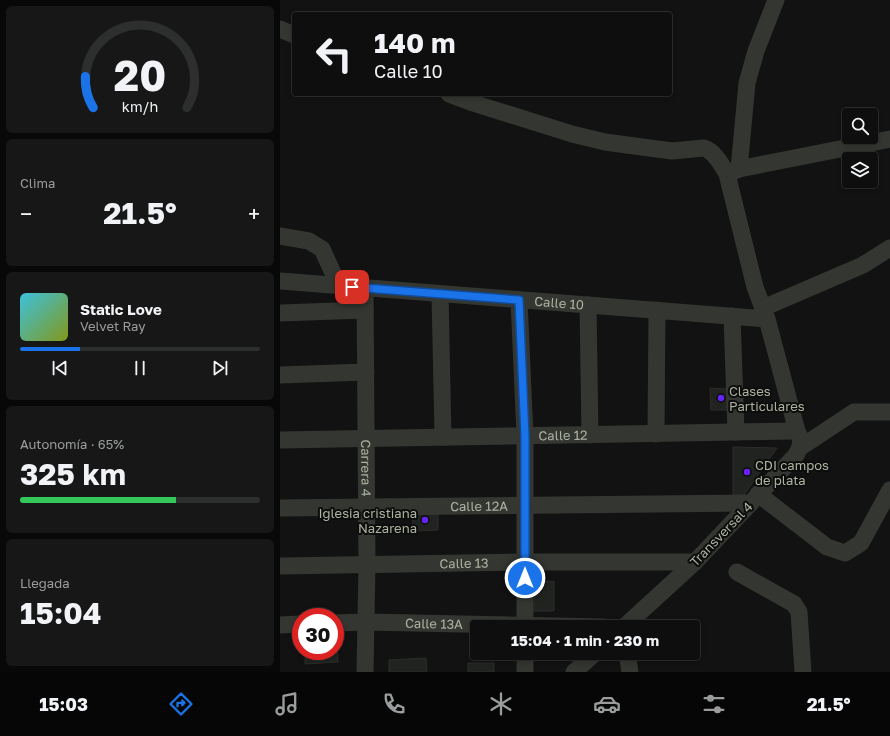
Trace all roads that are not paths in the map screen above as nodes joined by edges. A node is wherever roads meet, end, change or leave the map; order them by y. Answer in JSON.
{"nodes":[{"id":1,"x":776,"y":0,"type":"edge"},
{"id":2,"x":280,"y":29,"type":"edge"},
{"id":3,"x":292,"y":34,"type":"edge"},
{"id":4,"x":454,"y":96,"type":"edge"},
{"id":5,"x":890,"y":139,"type":"edge"},
{"id":6,"x":733,"y":171,"type":"junction"},
{"id":7,"x":280,"y":236,"type":"edge"},
{"id":8,"x":890,"y":248,"type":"edge"},
{"id":9,"x":280,"y":281,"type":"edge"},
{"id":10,"x":339,"y":286,"type":"junction"},
{"id":11,"x":365,"y":288,"type":"junction"},
{"id":12,"x":440,"y":294,"type":"junction"},
{"id":13,"x":519,"y":300,"type":"junction"},
{"id":14,"x":588,"y":305,"type":"junction"},
{"id":15,"x":365,"y":310,"type":"junction"},
{"id":16,"x":657,"y":310,"type":"junction"},
{"id":17,"x":280,"y":313,"type":"edge"},
{"id":18,"x":765,"y":313,"type":"junction"},
{"id":19,"x":732,"y":316,"type":"junction"},
{"id":20,"x":366,"y":372,"type":"junction"},
{"id":21,"x":280,"y":375,"type":"edge"},
{"id":22,"x":890,"y":412,"type":"edge"},
{"id":23,"x":736,"y":432,"type":"junction"},
{"id":24,"x":656,"y":434,"type":"junction"},
{"id":25,"x":590,"y":435,"type":"junction"},
{"id":26,"x":525,"y":436,"type":"junction"},
{"id":27,"x":443,"y":437,"type":"junction"},
{"id":28,"x":366,"y":438,"type":"junction"},
{"id":29,"x":799,"y":439,"type":"junction"},
{"id":30,"x":280,"y":440,"type":"edge"},
{"id":31,"x":890,"y":490,"type":"edge"},
{"id":32,"x":754,"y":499,"type":"junction"},
{"id":33,"x":526,"y":505,"type":"junction"},
{"id":34,"x":366,"y":507,"type":"junction"},
{"id":35,"x":280,"y":508,"type":"edge"},
{"id":36,"x":526,"y":562,"type":"junction"},
{"id":37,"x":695,"y":562,"type":"junction"},
{"id":38,"x":367,"y":565,"type":"junction"},
{"id":39,"x":280,"y":566,"type":"edge"},
{"id":40,"x":737,"y":572,"type":"dead end"},
{"id":41,"x":525,"y":620,"type":"edge"},
{"id":42,"x":632,"y":620,"type":"edge"},
{"id":43,"x":366,"y":622,"type":"junction"},
{"id":44,"x":344,"y":623,"type":"edge"},
{"id":45,"x":292,"y":624,"type":"edge"},
{"id":46,"x":280,"y":625,"type":"edge"},
{"id":47,"x":470,"y":625,"type":"edge"},
{"id":48,"x":525,"y":660,"type":"edge"},
{"id":49,"x":587,"y":660,"type":"edge"},
{"id":50,"x":628,"y":660,"type":"edge"},
{"id":51,"x":365,"y":672,"type":"edge"},
{"id":52,"x":525,"y":672,"type":"edge"},
{"id":53,"x":574,"y":672,"type":"edge"},
{"id":54,"x":630,"y":672,"type":"edge"},
{"id":55,"x":803,"y":672,"type":"edge"}],
"edges":[{"from":1,"to":6,"type":"street"},
{"from":2,"to":3,"type":"street"},
{"from":4,"to":6,"type":"street"},
{"from":5,"to":6,"type":"street"},
{"from":6,"to":18,"type":"street"},
{"from":7,"to":10,"type":"street"},
{"from":8,"to":18,"type":"street"},
{"from":9,"to":10,"type":"street","name":"Calle 10"},
{"from":10,"to":11,"type":"street","name":"Calle 10"},
{"from":11,"to":12,"type":"street","name":"Calle 10"},
{"from":11,"to":15,"type":"street","name":"Carrera 4"},
{"from":12,"to":13,"type":"street","name":"Calle 10"},
{"from":12,"to":27,"type":"street"},
{"from":13,"to":14,"type":"street","name":"Calle 10"},
{"from":13,"to":26,"type":"street"},
{"from":14,"to":16,"type":"street","name":"Calle 10"},
{"from":14,"to":25,"type":"street"},
{"from":15,"to":17,"type":"street"},
{"from":15,"to":20,"type":"street","name":"Carrera 4"},
{"from":16,"to":19,"type":"street","name":"Calle 10"},
{"from":16,"to":24,"type":"street"},
{"from":18,"to":19,"type":"street","name":"Calle 10"},
{"from":18,"to":29,"type":"street"},
{"from":19,"to":23,"type":"street"},
{"from":20,"to":21,"type":"street"},
{"from":20,"to":28,"type":"street","name":"Carrera 4"},
{"from":22,"to":29,"type":"street","name":"Transversal 4"},
{"from":23,"to":24,"type":"street","name":"Calle 12"},
{"from":23,"to":29,"type":"street","name":"Calle 12"},
{"from":24,"to":25,"type":"street","name":"Calle 12"},
{"from":25,"to":26,"type":"street","name":"Calle 12"},
{"from":26,"to":27,"type":"street","name":"Calle 12"},
{"from":26,"to":33,"type":"street"},
{"from":27,"to":28,"type":"street","name":"Calle 12"},
{"from":28,"to":30,"type":"street","name":"Calle 12"},
{"from":28,"to":34,"type":"street","name":"Carrera 4"},
{"from":29,"to":32,"type":"street","name":"Transversal 4"},
{"from":31,"to":32,"type":"street"},
{"from":32,"to":33,"type":"street","name":"Calle 12A"},
{"from":32,"to":37,"type":"street","name":"Transversal 4"},
{"from":33,"to":34,"type":"street","name":"Calle 12A"},
{"from":33,"to":36,"type":"street"},
{"from":34,"to":35,"type":"street","name":"Calle 12A"},
{"from":34,"to":38,"type":"street","name":"Carrera 4"},
{"from":36,"to":37,"type":"street","name":"Calle 13"},
{"from":36,"to":38,"type":"street","name":"Calle 13"},
{"from":36,"to":41,"type":"street"},
{"from":37,"to":42,"type":"street","name":"Transversal 4"},
{"from":38,"to":39,"type":"street","name":"Calle 13"},
{"from":38,"to":43,"type":"street","name":"Carrera 4"},
{"from":40,"to":55,"type":"street"},
{"from":43,"to":44,"type":"street","name":"Calle 13A"},
{"from":43,"to":47,"type":"street","name":"Calle 13A"},
{"from":43,"to":51,"type":"street","name":"Carrera 4"},
{"from":45,"to":46,"type":"street"},
{"from":48,"to":52,"type":"street"},
{"from":49,"to":53,"type":"street"},
{"from":50,"to":54,"type":"street"}]}
